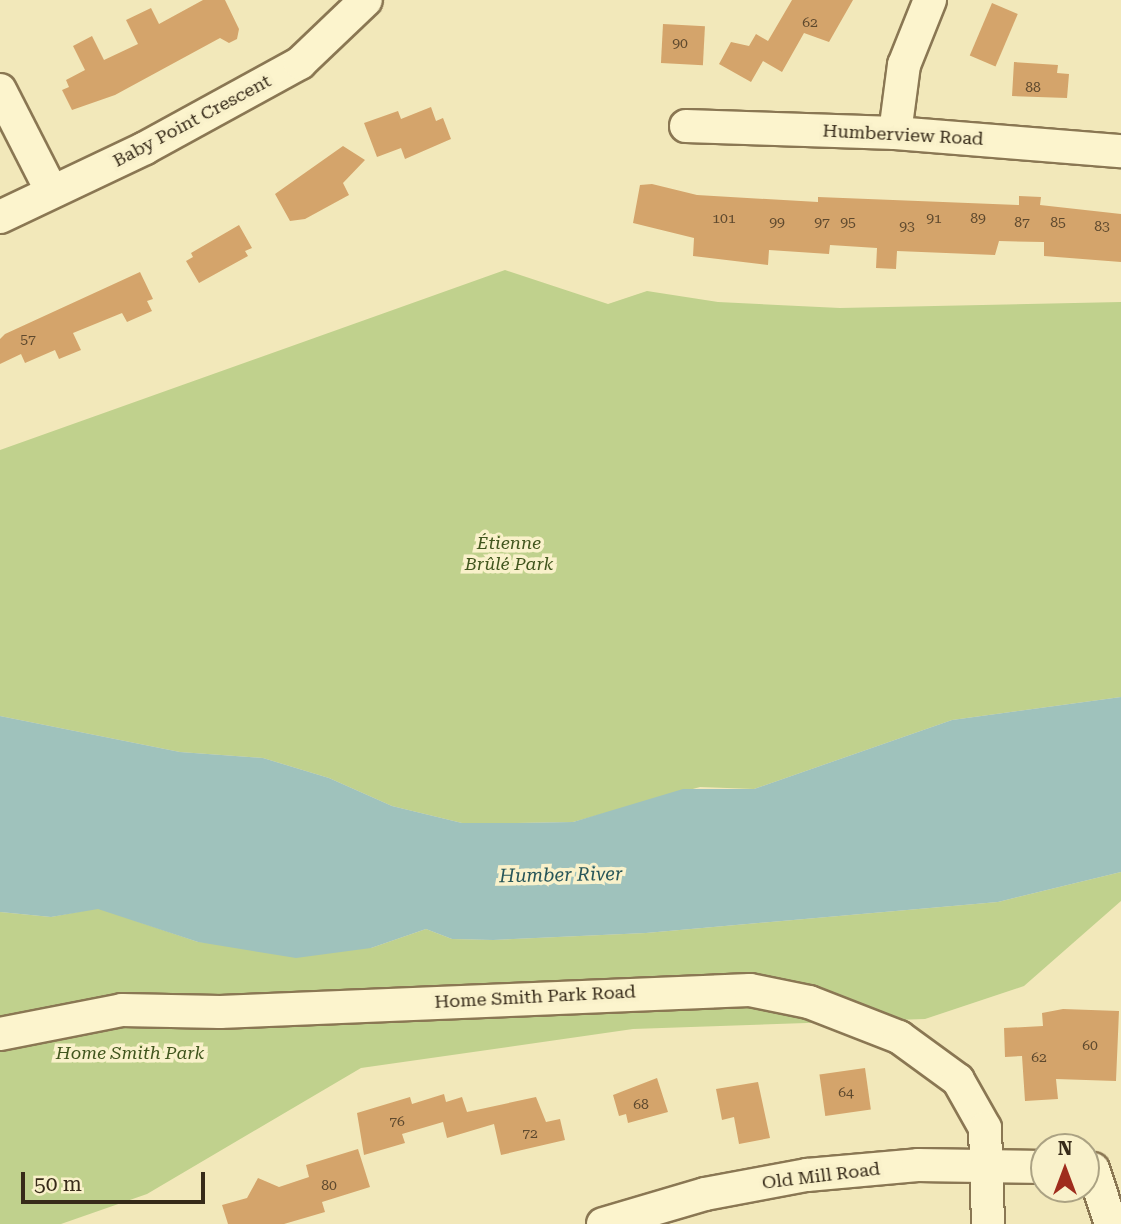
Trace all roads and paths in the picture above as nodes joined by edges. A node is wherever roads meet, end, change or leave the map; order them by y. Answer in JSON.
{"nodes":[{"id":1,"x":366,"y":0,"type":"edge"},
{"id":2,"x":930,"y":0,"type":"edge"},
{"id":3,"x":0,"y":90,"type":"edge"},
{"id":4,"x":685,"y":126,"type":"dead end"},
{"id":5,"x":895,"y":133,"type":"junction"},
{"id":6,"x":1121,"y":151,"type":"edge"},
{"id":7,"x":52,"y":192,"type":"junction"},
{"id":8,"x":0,"y":217,"type":"edge"},
{"id":9,"x":0,"y":1034,"type":"edge"},
{"id":10,"x":990,"y":1164,"type":"junction"},
{"id":11,"x":1030,"y":1166,"type":"edge"},
{"id":12,"x":1100,"y":1170,"type":"edge"},
{"id":13,"x":603,"y":1224,"type":"edge"},
{"id":14,"x":988,"y":1224,"type":"edge"},
{"id":15,"x":1111,"y":1224,"type":"edge"}],
"edges":[{"from":1,"to":7,"type":"street","name":"Baby Point Crescent"},
{"from":2,"to":5,"type":"street"},
{"from":3,"to":7,"type":"street"},
{"from":4,"to":5,"type":"street","name":"Humberview Road"},
{"from":5,"to":6,"type":"street","name":"Humberview Road"},
{"from":7,"to":8,"type":"street","name":"Baby Point Crescent"},
{"from":9,"to":10,"type":"street","name":"Home Smith Park Road"},
{"from":10,"to":11,"type":"street","name":"Old Mill Road"},
{"from":10,"to":13,"type":"street","name":"Old Mill Road"},
{"from":10,"to":14,"type":"street","name":"Home Smith Park Road"},
{"from":12,"to":15,"type":"street"}]}
